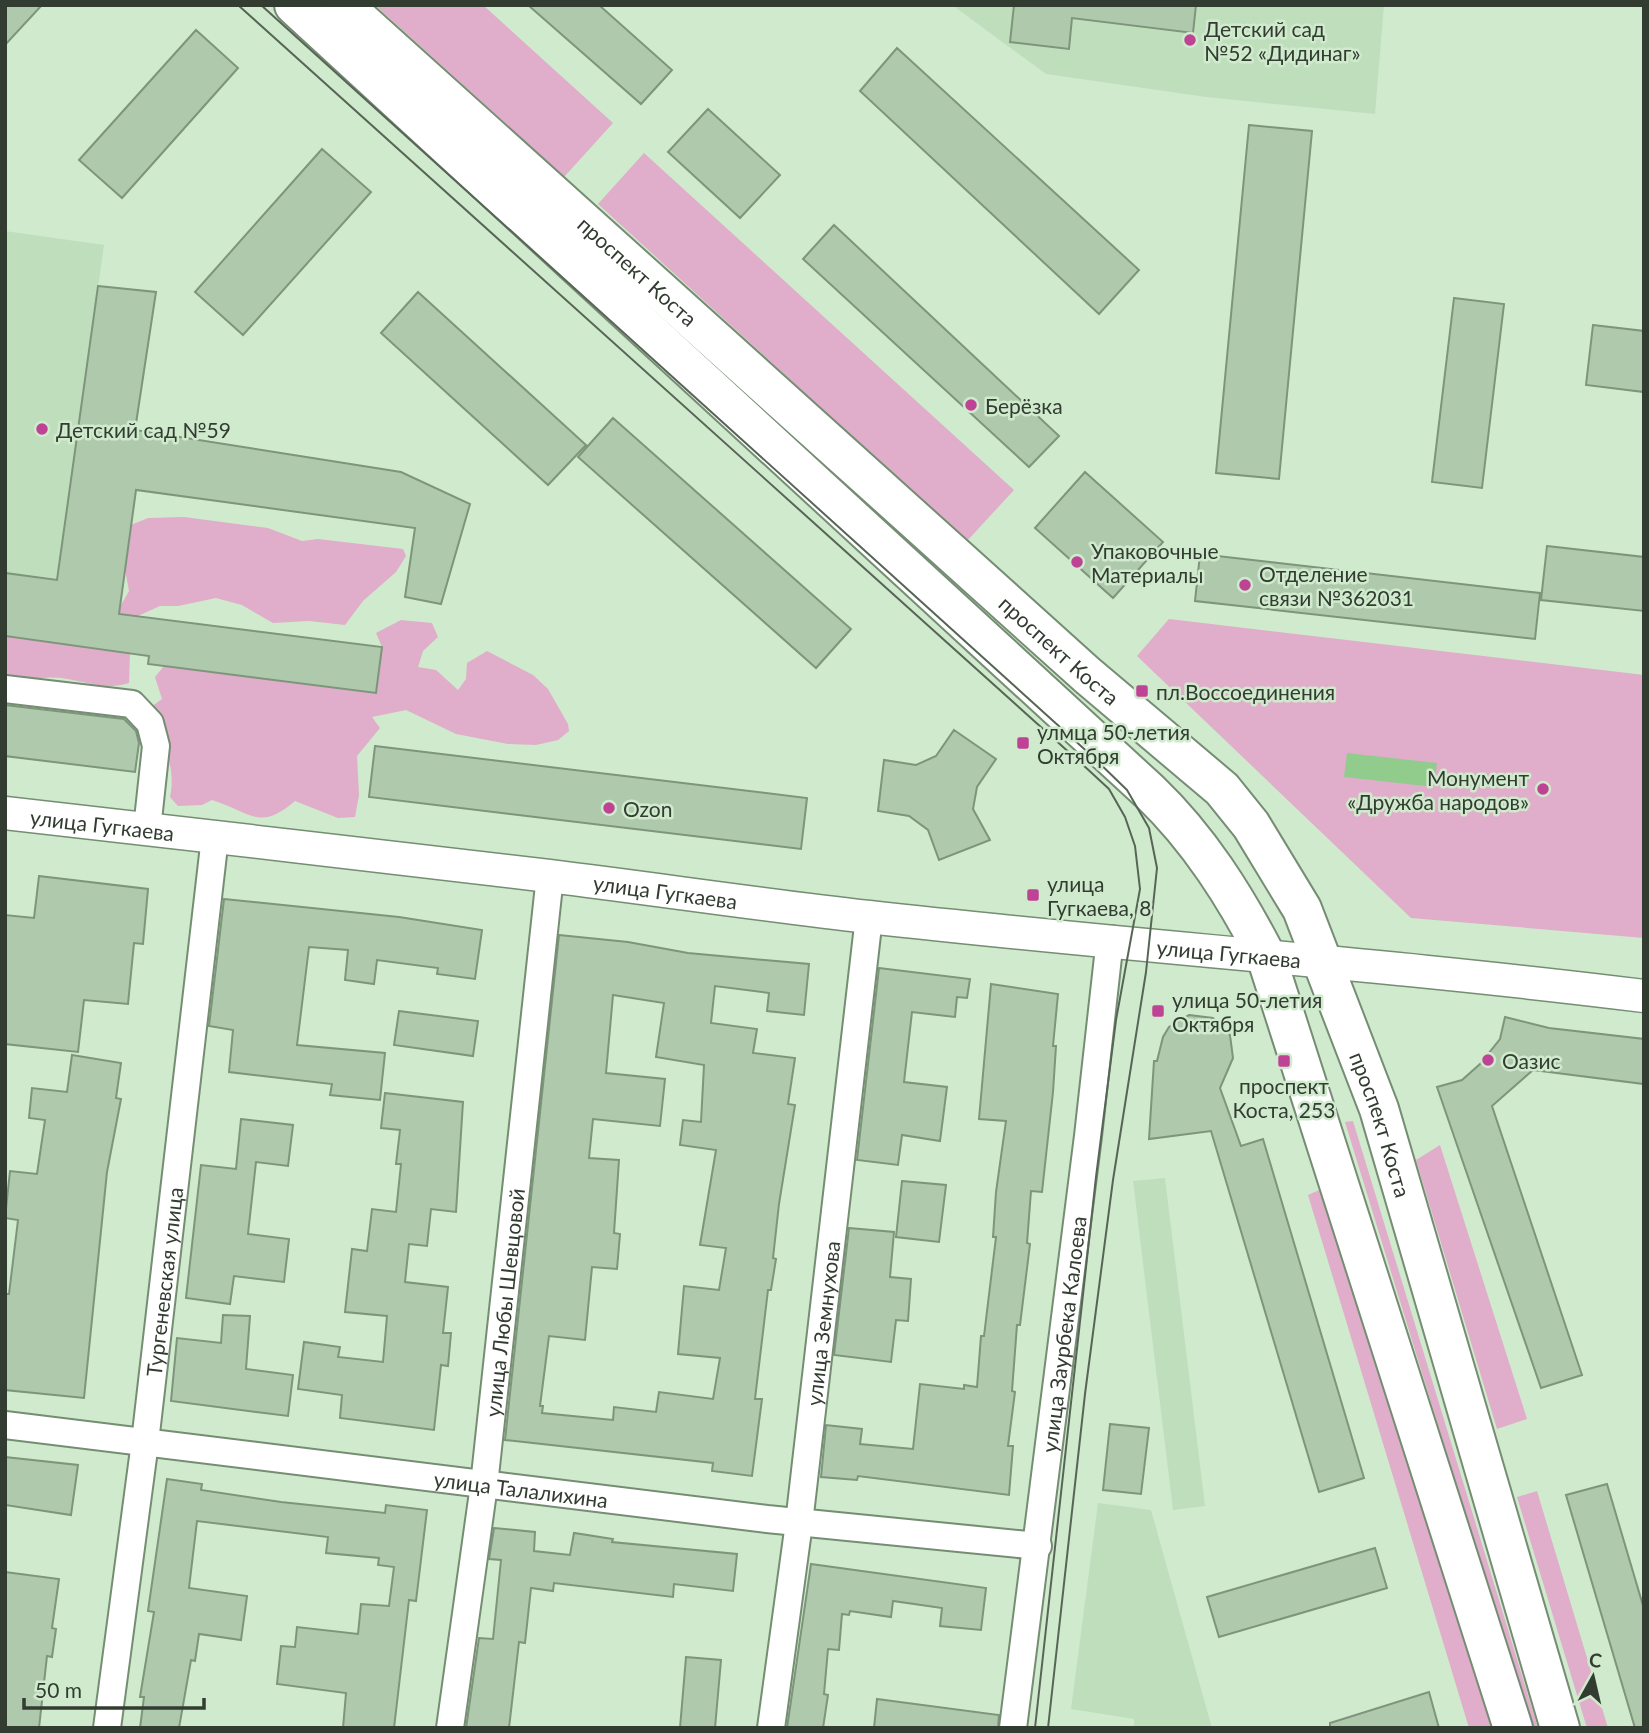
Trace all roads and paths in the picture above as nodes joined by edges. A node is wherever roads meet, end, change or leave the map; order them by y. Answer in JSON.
{"nodes":[{"id":1,"x":294,"y":5,"type":"edge"},
{"id":2,"x":343,"y":5,"type":"edge"},
{"id":3,"x":5,"y":689,"type":"edge"},
{"id":4,"x":5,"y":813,"type":"edge"},
{"id":5,"x":147,"y":829,"type":"junction"},
{"id":6,"x":215,"y":837,"type":"junction"},
{"id":7,"x":550,"y":876,"type":"junction"},
{"id":8,"x":869,"y":917,"type":"junction"},
{"id":9,"x":1110,"y":939,"type":"junction"},
{"id":10,"x":1266,"y":956,"type":"junction"},
{"id":11,"x":1325,"y":964,"type":"junction"},
{"id":12,"x":1644,"y":996,"type":"edge"},
{"id":13,"x":5,"y":1425,"type":"edge"},
{"id":14,"x":145,"y":1441,"type":"junction"},
{"id":15,"x":484,"y":1485,"type":"junction"},
{"id":16,"x":799,"y":1523,"type":"junction"},
{"id":17,"x":1038,"y":1546,"type":"junction"},
{"id":18,"x":107,"y":1728,"type":"edge"},
{"id":19,"x":450,"y":1728,"type":"edge"},
{"id":20,"x":771,"y":1728,"type":"edge"},
{"id":21,"x":1013,"y":1728,"type":"edge"},
{"id":22,"x":1513,"y":1728,"type":"edge"},
{"id":23,"x":1560,"y":1728,"type":"edge"}],
"edges":[{"from":1,"to":10,"type":"main road","name":"проспект Коста"},
{"from":2,"to":11,"type":"main road","name":"проспект Коста"},
{"from":3,"to":5,"type":"street"},
{"from":4,"to":5,"type":"street","name":"улица Гугкаева"},
{"from":5,"to":6,"type":"street","name":"улица Гугкаева"},
{"from":6,"to":7,"type":"street","name":"улица Гугкаева"},
{"from":6,"to":14,"type":"street","name":"Тургеневская улица"},
{"from":7,"to":8,"type":"street","name":"улица Гугкаева"},
{"from":7,"to":15,"type":"street","name":"улица Любы Шевцовой"},
{"from":8,"to":9,"type":"street","name":"улица Гугкаева"},
{"from":8,"to":16,"type":"street","name":"улица Земнухова"},
{"from":9,"to":10,"type":"street","name":"улица Гугкаева"},
{"from":9,"to":17,"type":"street","name":"улица Заурбека Калоева"},
{"from":10,"to":11,"type":"street","name":"улица Гугкаева"},
{"from":10,"to":22,"type":"main road","name":"проспект Коста"},
{"from":11,"to":12,"type":"street"},
{"from":11,"to":23,"type":"main road","name":"проспект Коста"},
{"from":13,"to":14,"type":"street","name":"улица Талалихина"},
{"from":14,"to":15,"type":"street","name":"улица Талалихина"},
{"from":14,"to":18,"type":"street","name":"Тургеневская улица"},
{"from":15,"to":16,"type":"street","name":"улица Талалихина"},
{"from":15,"to":19,"type":"street","name":"улица Любы Шевцовой"},
{"from":16,"to":17,"type":"street","name":"улица Талалихина"},
{"from":16,"to":20,"type":"street","name":"улица Земнухова"},
{"from":17,"to":21,"type":"street","name":"улица Заурбека Калоева"}]}
